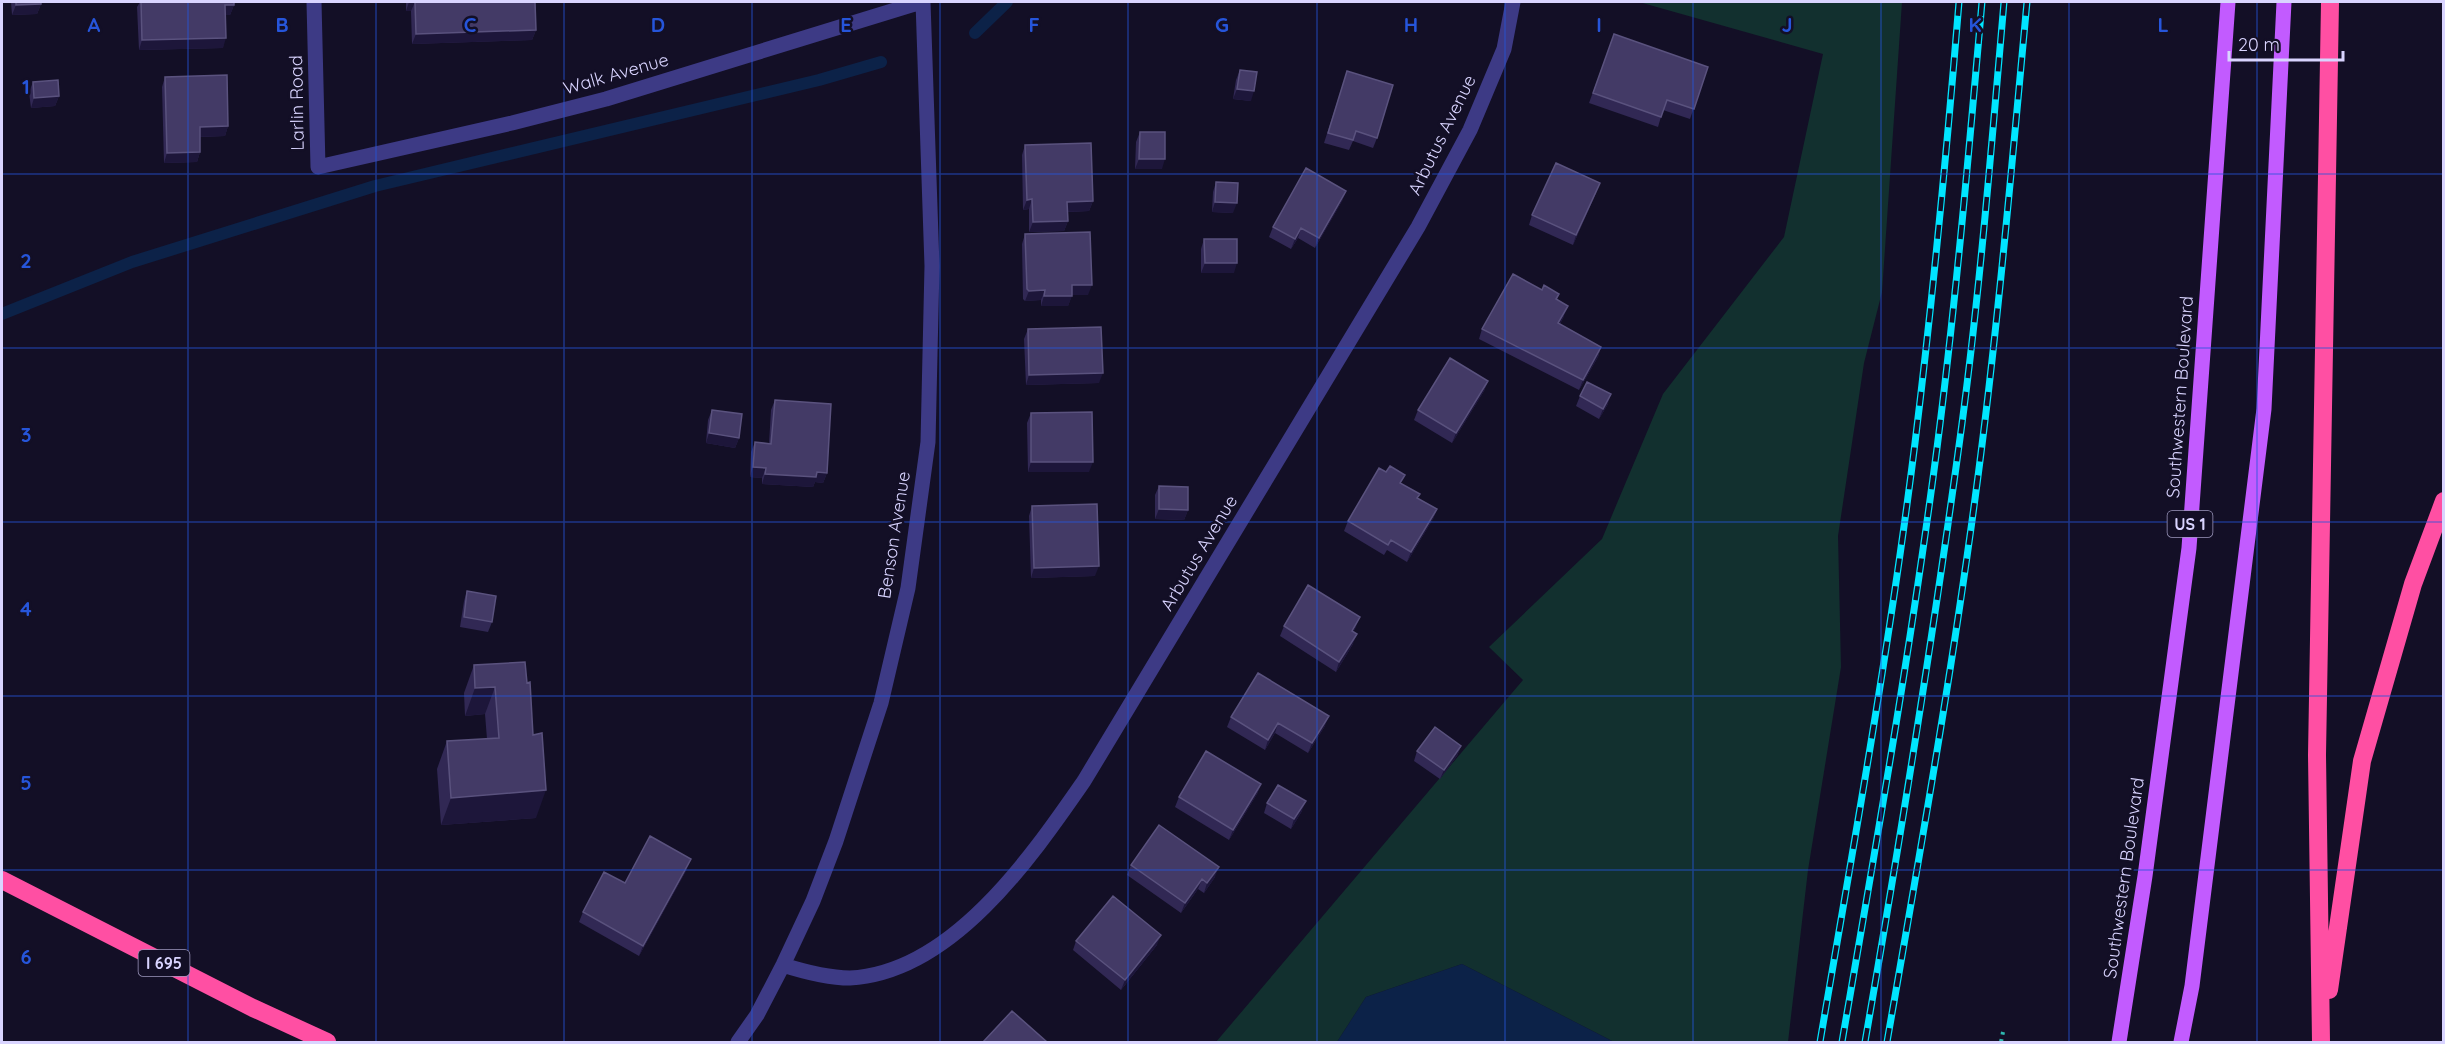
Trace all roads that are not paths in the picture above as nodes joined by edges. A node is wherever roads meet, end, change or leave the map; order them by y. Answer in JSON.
{"nodes":[{"id":1,"x":314,"y":2,"type":"edge"},
{"id":2,"x":922,"y":2,"type":"edge"},
{"id":3,"x":1513,"y":2,"type":"edge"},
{"id":4,"x":2228,"y":2,"type":"edge"},
{"id":5,"x":2284,"y":2,"type":"edge"},
{"id":6,"x":2330,"y":2,"type":"edge"},
{"id":7,"x":318,"y":167,"type":"joint"},
{"id":8,"x":2444,"y":501,"type":"edge"},
{"id":9,"x":2,"y":880,"type":"edge"},
{"id":10,"x":783,"y":965,"type":"junction"},
{"id":11,"x":327,"y":1042,"type":"edge"},
{"id":12,"x":738,"y":1042,"type":"edge"},
{"id":13,"x":2119,"y":1042,"type":"edge"},
{"id":14,"x":2181,"y":1042,"type":"edge"},
{"id":15,"x":2322,"y":1042,"type":"edge"}],
"edges":[{"from":1,"to":7,"type":"street","name":"Larlin Road"},
{"from":2,"to":7,"type":"street","name":"Walk Avenue"},
{"from":2,"to":10,"type":"street","name":"Benson Avenue"},
{"from":3,"to":10,"type":"street","name":"Arbutus Avenue"},
{"from":4,"to":13,"type":"main road","name":"Southwestern Boulevard","number":"US 1"},
{"from":5,"to":14,"type":"main road"},
{"from":6,"to":15,"type":"highway"},
{"from":8,"to":15,"type":"highway"},
{"from":9,"to":11,"type":"highway","number":"I 695"},
{"from":10,"to":12,"type":"street","name":"Benson Avenue"}]}
